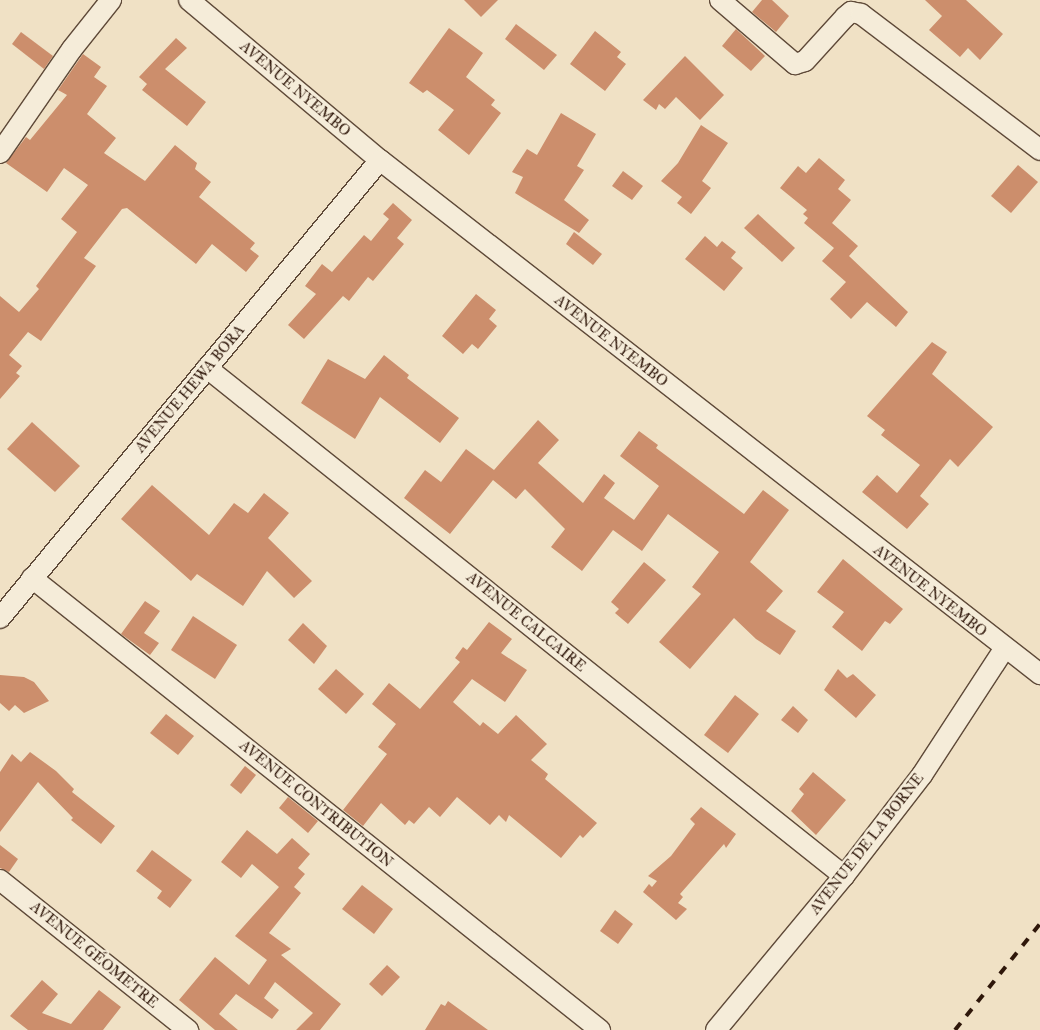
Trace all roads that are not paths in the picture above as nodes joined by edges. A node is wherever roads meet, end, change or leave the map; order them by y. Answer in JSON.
{"nodes":[{"id":1,"x":112,"y":0,"type":"edge"},
{"id":2,"x":189,"y":0,"type":"edge"},
{"id":3,"x":720,"y":0,"type":"edge"},
{"id":4,"x":1040,"y":150,"type":"edge"},
{"id":5,"x":0,"y":153,"type":"edge"},
{"id":6,"x":380,"y":160,"type":"junction"},
{"id":7,"x":207,"y":368,"type":"junction"},
{"id":8,"x":32,"y":578,"type":"junction"},
{"id":9,"x":0,"y":618,"type":"edge"},
{"id":10,"x":1004,"y":649,"type":"junction"},
{"id":11,"x":1038,"y":669,"type":"edge"},
{"id":12,"x":844,"y":876,"type":"junction"},
{"id":13,"x":0,"y":880,"type":"edge"},
{"id":14,"x":188,"y":1030,"type":"edge"},
{"id":15,"x":600,"y":1030,"type":"edge"},
{"id":16,"x":716,"y":1030,"type":"edge"}],
"edges":[{"from":1,"to":5,"type":"street"},
{"from":2,"to":6,"type":"street","name":"AVENUE NYEMBO"},
{"from":3,"to":4,"type":"street"},
{"from":6,"to":7,"type":"street","name":"AVENUE HEWA BORA"},
{"from":6,"to":10,"type":"street","name":"AVENUE NYEMBO"},
{"from":7,"to":8,"type":"street","name":"AVENUE HEWA BORA"},
{"from":7,"to":12,"type":"street","name":"AVENUE CALCAIRE"},
{"from":8,"to":9,"type":"street","name":"AVENUE HEWA BORA"},
{"from":8,"to":15,"type":"street","name":"AVENUE CONTRIBUTION"},
{"from":10,"to":11,"type":"street","name":"AVENUE NYEMBO"},
{"from":10,"to":12,"type":"street","name":"AVENUE DE LA BORNE"},
{"from":12,"to":16,"type":"street","name":"AVENUE DE LA BORNE"},
{"from":13,"to":14,"type":"street","name":"AVENUE GÉOMETRE"}]}
